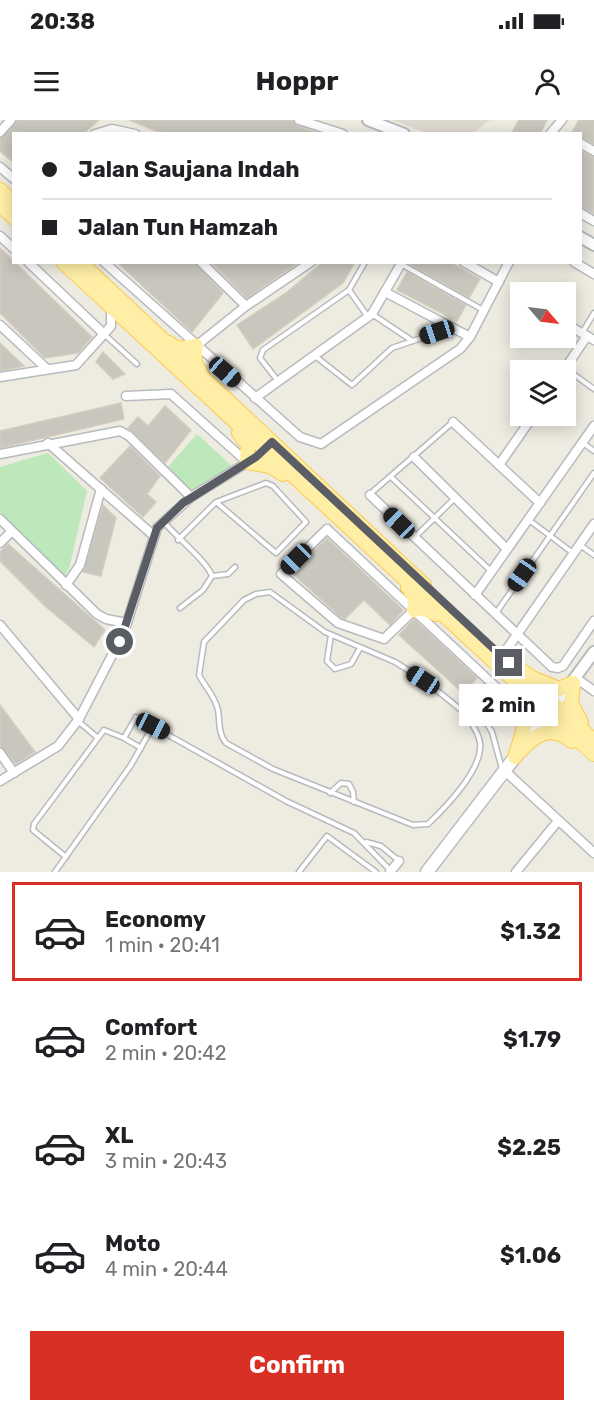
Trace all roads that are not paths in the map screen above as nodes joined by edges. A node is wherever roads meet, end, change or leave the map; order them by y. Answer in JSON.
{"nodes":[{"id":1,"x":11,"y":120,"type":"edge"},
{"id":2,"x":299,"y":120,"type":"edge"},
{"id":3,"x":368,"y":120,"type":"edge"},
{"id":4,"x":561,"y":120,"type":"edge"},
{"id":5,"x":552,"y":131,"type":"edge"},
{"id":6,"x":0,"y":132,"type":"edge"},
{"id":7,"x":102,"y":132,"type":"edge"},
{"id":8,"x":126,"y":132,"type":"edge"},
{"id":9,"x":337,"y":132,"type":"edge"},
{"id":10,"x":399,"y":132,"type":"edge"},
{"id":11,"x":0,"y":167,"type":"edge"},
{"id":12,"x":12,"y":177,"type":"edge"},
{"id":13,"x":0,"y":190,"type":"edge"},
{"id":14,"x":12,"y":201,"type":"edge"},
{"id":15,"x":0,"y":205,"type":"edge"},
{"id":16,"x":12,"y":216,"type":"edge"},
{"id":17,"x":0,"y":236,"type":"edge"},
{"id":18,"x":12,"y":247,"type":"edge"},
{"id":19,"x":30,"y":264,"type":"edge"},
{"id":20,"x":66,"y":264,"type":"edge"},
{"id":21,"x":82,"y":264,"type":"edge"},
{"id":22,"x":106,"y":264,"type":"edge"},
{"id":23,"x":203,"y":264,"type":"edge"},
{"id":24,"x":308,"y":264,"type":"edge"},
{"id":25,"x":364,"y":264,"type":"edge"},
{"id":26,"x":401,"y":264,"type":"edge"},
{"id":27,"x":404,"y":264,"type":"edge"},
{"id":28,"x":468,"y":264,"type":"edge"},
{"id":29,"x":508,"y":264,"type":"edge"},
{"id":30,"x":577,"y":264,"type":"edge"},
{"id":31,"x":594,"y":274,"type":"edge"},
{"id":32,"x":499,"y":282,"type":"junction"},
{"id":33,"x":349,"y":290,"type":"junction"},
{"id":34,"x":385,"y":292,"type":"junction"},
{"id":35,"x":112,"y":299,"type":"junction"},
{"id":36,"x":246,"y":306,"type":"junction"},
{"id":37,"x":484,"y":310,"type":"junction"},
{"id":38,"x":594,"y":313,"type":"edge"},
{"id":39,"x":370,"y":316,"type":"junction"},
{"id":40,"x":0,"y":325,"type":"edge"},
{"id":41,"x":111,"y":326,"type":"junction"},
{"id":42,"x":132,"y":326,"type":"junction"},
{"id":43,"x":452,"y":327,"type":"junction"},
{"id":44,"x":104,"y":334,"type":"junction"},
{"id":45,"x":470,"y":337,"type":"junction"},
{"id":46,"x":588,"y":337,"type":"edge"},
{"id":47,"x":411,"y":341,"type":"junction"},
{"id":48,"x":196,"y":346,"type":"junction"},
{"id":49,"x":315,"y":356,"type":"junction"},
{"id":50,"x":571,"y":360,"type":"edge"},
{"id":51,"x":137,"y":364,"type":"dead end"},
{"id":52,"x":47,"y":369,"type":"junction"},
{"id":53,"x":0,"y":377,"type":"edge"},
{"id":54,"x":576,"y":377,"type":"edge"},
{"id":55,"x":278,"y":381,"type":"junction"},
{"id":56,"x":594,"y":389,"type":"edge"},
{"id":57,"x":201,"y":392,"type":"junction"},
{"id":58,"x":126,"y":396,"type":"dead end"},
{"id":59,"x":255,"y":398,"type":"junction"},
{"id":60,"x":231,"y":403,"type":"junction"},
{"id":61,"x":453,"y":422,"type":"joint"},
{"id":62,"x":526,"y":426,"type":"edge"},
{"id":63,"x":594,"y":426,"type":"edge"},
{"id":64,"x":48,"y":443,"type":"junction"},
{"id":65,"x":582,"y":443,"type":"junction"},
{"id":66,"x":269,"y":446,"type":"junction"},
{"id":67,"x":594,"y":451,"type":"edge"},
{"id":68,"x":0,"y":454,"type":"edge"},
{"id":69,"x":414,"y":457,"type":"junction"},
{"id":70,"x":247,"y":462,"type":"junction"},
{"id":71,"x":499,"y":465,"type":"junction"},
{"id":72,"x":594,"y":473,"type":"edge"},
{"id":73,"x":391,"y":477,"type":"junction"},
{"id":74,"x":101,"y":489,"type":"junction"},
{"id":75,"x":370,"y":495,"type":"joint"},
{"id":76,"x":191,"y":497,"type":"junction"},
{"id":77,"x":455,"y":498,"type":"junction"},
{"id":78,"x":216,"y":502,"type":"junction"},
{"id":79,"x":540,"y":503,"type":"junction"},
{"id":80,"x":326,"y":507,"type":"junction"},
{"id":81,"x":434,"y":518,"type":"junction"},
{"id":82,"x":0,"y":519,"type":"edge"},
{"id":83,"x":528,"y":519,"type":"junction"},
{"id":84,"x":163,"y":521,"type":"junction"},
{"id":85,"x":594,"y":524,"type":"edge"},
{"id":86,"x":11,"y":532,"type":"junction"},
{"id":87,"x":153,"y":535,"type":"junction"},
{"id":88,"x":549,"y":535,"type":"junction"},
{"id":89,"x":414,"y":538,"type":"junction"},
{"id":90,"x":178,"y":540,"type":"junction"},
{"id":91,"x":0,"y":543,"type":"edge"},
{"id":92,"x":579,"y":545,"type":"junction"},
{"id":93,"x":507,"y":549,"type":"junction"},
{"id":94,"x":574,"y":553,"type":"junction"},
{"id":95,"x":594,"y":555,"type":"edge"},
{"id":96,"x":390,"y":566,"type":"junction"},
{"id":97,"x":235,"y":567,"type":"dead end"},
{"id":98,"x":491,"y":571,"type":"junction"},
{"id":99,"x":212,"y":576,"type":"junction"},
{"id":100,"x":66,"y":585,"type":"junction"},
{"id":101,"x":475,"y":595,"type":"junction"},
{"id":102,"x":180,"y":608,"type":"dead end"},
{"id":103,"x":414,"y":610,"type":"junction"},
{"id":104,"x":495,"y":614,"type":"junction"},
{"id":105,"x":594,"y":621,"type":"edge"},
{"id":106,"x":127,"y":622,"type":"junction"},
{"id":107,"x":0,"y":625,"type":"edge"},
{"id":108,"x":458,"y":628,"type":"junction"},
{"id":109,"x":331,"y":635,"type":"junction"},
{"id":110,"x":517,"y":635,"type":"junction"},
{"id":111,"x":360,"y":648,"type":"junction"},
{"id":112,"x":594,"y":652,"type":"edge"},
{"id":113,"x":499,"y":658,"type":"junction"},
{"id":114,"x":574,"y":680,"type":"junction"},
{"id":115,"x":594,"y":691,"type":"edge"},
{"id":116,"x":514,"y":704,"type":"dead end"},
{"id":117,"x":552,"y":709,"type":"junction"},
{"id":118,"x":465,"y":713,"type":"junction"},
{"id":119,"x":79,"y":720,"type":"junction"},
{"id":120,"x":153,"y":726,"type":"junction"},
{"id":121,"x":594,"y":736,"type":"edge"},
{"id":122,"x":98,"y":738,"type":"junction"},
{"id":123,"x":124,"y":738,"type":"junction"},
{"id":124,"x":594,"y":741,"type":"edge"},
{"id":125,"x":141,"y":748,"type":"junction"},
{"id":126,"x":0,"y":753,"type":"edge"},
{"id":127,"x":594,"y":754,"type":"edge"},
{"id":128,"x":515,"y":757,"type":"junction"},
{"id":129,"x":594,"y":759,"type":"edge"},
{"id":130,"x":505,"y":771,"type":"junction"},
{"id":131,"x":14,"y":773,"type":"junction"},
{"id":132,"x":0,"y":781,"type":"edge"},
{"id":133,"x":330,"y":793,"type":"junction"},
{"id":134,"x":354,"y":802,"type":"junction"},
{"id":135,"x":558,"y":821,"type":"junction"},
{"id":136,"x":366,"y":842,"type":"junction"},
{"id":137,"x":594,"y":854,"type":"edge"},
{"id":138,"x":66,"y":857,"type":"junction"},
{"id":139,"x":399,"y":861,"type":"joint"},
{"id":140,"x":391,"y":871,"type":"edge"},
{"id":141,"x":55,"y":872,"type":"edge"},
{"id":142,"x":299,"y":872,"type":"edge"},
{"id":143,"x":376,"y":872,"type":"edge"},
{"id":144,"x":427,"y":872,"type":"edge"},
{"id":145,"x":516,"y":872,"type":"edge"}],
"edges":[{"from":1,"to":6,"type":"street"},
{"from":2,"to":9,"type":"street"},
{"from":3,"to":10,"type":"street"},
{"from":4,"to":5,"type":"street"},
{"from":7,"to":8,"type":"street"},
{"from":11,"to":12,"type":"street"},
{"from":13,"to":14,"type":"main road"},
{"from":15,"to":16,"type":"main road"},
{"from":17,"to":18,"type":"street"},
{"from":19,"to":44,"type":"street"},
{"from":20,"to":35,"type":"main road"},
{"from":21,"to":35,"type":"main road"},
{"from":22,"to":48,"type":"street"},
{"from":23,"to":36,"type":"street"},
{"from":24,"to":36,"type":"street"},
{"from":25,"to":33,"type":"lane"},
{"from":26,"to":34,"type":"street"},
{"from":27,"to":37,"type":"lane"},
{"from":28,"to":32,"type":"street"},
{"from":29,"to":32,"type":"street"},
{"from":30,"to":31,"type":"street"},
{"from":32,"to":37,"type":"street"},
{"from":33,"to":39,"type":"lane"},
{"from":33,"to":55,"type":"lane"},
{"from":34,"to":39,"type":"street"},
{"from":34,"to":43,"type":"street"},
{"from":35,"to":41,"type":"street"},
{"from":35,"to":42,"type":"main road"},
{"from":35,"to":48,"type":"main road"},
{"from":35,"to":60,"type":"main road"},
{"from":36,"to":48,"type":"street"},
{"from":37,"to":45,"type":"street"},
{"from":38,"to":46,"type":"lane"},
{"from":39,"to":47,"type":"lane"},
{"from":39,"to":49,"type":"street"},
{"from":40,"to":52,"type":"street"},
{"from":41,"to":42,"type":"street"},
{"from":41,"to":44,"type":"street"},
{"from":42,"to":57,"type":"main road"},
{"from":43,"to":45,"type":"street"},
{"from":43,"to":47,"type":"lane"},
{"from":44,"to":51,"type":"lane"},
{"from":44,"to":52,"type":"street"},
{"from":45,"to":59,"type":"street"},
{"from":46,"to":50,"type":"street"},
{"from":47,"to":49,"type":"lane"},
{"from":48,"to":59,"type":"street"},
{"from":48,"to":60,"type":"main road"},
{"from":49,"to":55,"type":"street"},
{"from":52,"to":53,"type":"street"},
{"from":54,"to":56,"type":"lane"},
{"from":55,"to":59,"type":"street"},
{"from":57,"to":66,"type":"main road"},
{"from":57,"to":70,"type":"main road"},
{"from":58,"to":70,"type":"street"},
{"from":60,"to":66,"type":"main road"},
{"from":61,"to":69,"type":"lane"},
{"from":61,"to":71,"type":"street"},
{"from":62,"to":71,"type":"street"},
{"from":63,"to":65,"type":"street"},
{"from":64,"to":68,"type":"street"},
{"from":64,"to":74,"type":"street"},
{"from":64,"to":76,"type":"street"},
{"from":65,"to":67,"type":"lane"},
{"from":65,"to":79,"type":"street"},
{"from":66,"to":70,"type":"street"},
{"from":66,"to":80,"type":"main road"},
{"from":66,"to":113,"type":"main road"},
{"from":69,"to":73,"type":"lane"},
{"from":69,"to":77,"type":"street"},
{"from":70,"to":76,"type":"street"},
{"from":70,"to":80,"type":"main road"},
{"from":71,"to":79,"type":"street"},
{"from":72,"to":88,"type":"lane"},
{"from":73,"to":75,"type":"lane"},
{"from":73,"to":81,"type":"lane"},
{"from":74,"to":87,"type":"street"},
{"from":74,"to":100,"type":"street"},
{"from":75,"to":89,"type":"street"},
{"from":76,"to":84,"type":"street"},
{"from":77,"to":81,"type":"lane"},
{"from":77,"to":93,"type":"street"},
{"from":78,"to":78,"type":"lane"},
{"from":78,"to":90,"type":"lane"},
{"from":79,"to":83,"type":"street"},
{"from":80,"to":96,"type":"main road"},
{"from":81,"to":89,"type":"lane"},
{"from":81,"to":98,"type":"lane"},
{"from":82,"to":86,"type":"street"},
{"from":83,"to":88,"type":"lane"},
{"from":83,"to":93,"type":"street"},
{"from":84,"to":87,"type":"street"},
{"from":84,"to":90,"type":"lane"},
{"from":85,"to":92,"type":"street"},
{"from":86,"to":91,"type":"street"},
{"from":86,"to":100,"type":"street"},
{"from":87,"to":106,"type":"street"},
{"from":88,"to":94,"type":"lane"},
{"from":88,"to":104,"type":"lane"},
{"from":89,"to":101,"type":"street"},
{"from":90,"to":99,"type":"lane"},
{"from":92,"to":94,"type":"street"},
{"from":92,"to":95,"type":"lane"},
{"from":93,"to":98,"type":"street"},
{"from":94,"to":110,"type":"street"},
{"from":96,"to":103,"type":"main road"},
{"from":96,"to":108,"type":"main road"},
{"from":97,"to":99,"type":"lane"},
{"from":98,"to":101,"type":"street"},
{"from":99,"to":102,"type":"lane"},
{"from":100,"to":106,"type":"street"},
{"from":101,"to":104,"type":"street"},
{"from":103,"to":103,"type":"street"},
{"from":103,"to":108,"type":"main road"},
{"from":103,"to":116,"type":"street"},
{"from":104,"to":110,"type":"street"},
{"from":105,"to":110,"type":"street"},
{"from":106,"to":119,"type":"street"},
{"from":107,"to":119,"type":"street"},
{"from":108,"to":113,"type":"main road"},
{"from":109,"to":111,"type":"lane"},
{"from":109,"to":111,"type":"lane"},
{"from":109,"to":133,"type":"lane"},
{"from":110,"to":113,"type":"street"},
{"from":111,"to":118,"type":"lane"},
{"from":112,"to":114,"type":"street"},
{"from":113,"to":114,"type":"main road"},
{"from":113,"to":117,"type":"main road"},
{"from":113,"to":117,"type":"main road"},
{"from":113,"to":128,"type":"main road"},
{"from":114,"to":115,"type":"street"},
{"from":114,"to":117,"type":"street"},
{"from":114,"to":121,"type":"main road"},
{"from":117,"to":124,"type":"main road"},
{"from":117,"to":127,"type":"main road"},
{"from":117,"to":128,"type":"main road"},
{"from":118,"to":130,"type":"lane"},
{"from":118,"to":134,"type":"lane"},
{"from":119,"to":122,"type":"lane"},
{"from":119,"to":131,"type":"street"},
{"from":120,"to":123,"type":"lane"},
{"from":120,"to":125,"type":"lane"},
{"from":120,"to":136,"type":"lane"},
{"from":122,"to":123,"type":"lane"},
{"from":122,"to":138,"type":"lane"},
{"from":123,"to":125,"type":"lane"},
{"from":125,"to":138,"type":"lane"},
{"from":126,"to":131,"type":"street"},
{"from":128,"to":129,"type":"main road"},
{"from":128,"to":130,"type":"main road"},
{"from":130,"to":135,"type":"street"},
{"from":130,"to":144,"type":"main road"},
{"from":131,"to":132,"type":"street"},
{"from":133,"to":134,"type":"lane"},
{"from":133,"to":134,"type":"lane"},
{"from":135,"to":137,"type":"street"},
{"from":135,"to":145,"type":"street"},
{"from":136,"to":139,"type":"lane"},
{"from":136,"to":140,"type":"lane"},
{"from":138,"to":141,"type":"lane"},
{"from":139,"to":140,"type":"street"},
{"from":142,"to":143,"type":"lane"}]}
